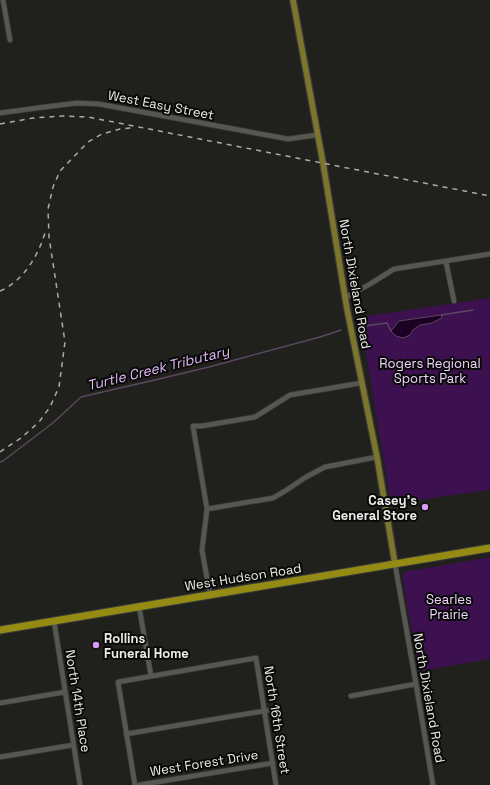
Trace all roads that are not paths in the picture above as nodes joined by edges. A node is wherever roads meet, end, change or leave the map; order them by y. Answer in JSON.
{"nodes":[{"id":1,"x":3,"y":0,"type":"edge"},
{"id":2,"x":292,"y":0,"type":"edge"},
{"id":3,"x":3,"y":14,"type":"edge"},
{"id":4,"x":10,"y":40,"type":"dead end"},
{"id":5,"x":0,"y":113,"type":"edge"},
{"id":6,"x":317,"y":135,"type":"junction"},
{"id":7,"x":490,"y":254,"type":"edge"},
{"id":8,"x":446,"y":262,"type":"junction"},
{"id":9,"x":345,"y":298,"type":"junction"},
{"id":10,"x":454,"y":301,"type":"dead end"},
{"id":11,"x":361,"y":383,"type":"junction"},
{"id":12,"x":377,"y":457,"type":"junction"},
{"id":13,"x":207,"y":509,"type":"junction"},
{"id":14,"x":490,"y":548,"type":"edge"},
{"id":15,"x":395,"y":564,"type":"junction"},
{"id":16,"x":210,"y":595,"type":"junction"},
{"id":17,"x":139,"y":606,"type":"junction"},
{"id":18,"x":54,"y":621,"type":"junction"},
{"id":19,"x":0,"y":630,"type":"edge"},
{"id":20,"x":151,"y":676,"type":"junction"},
{"id":21,"x":416,"y":684,"type":"junction"},
{"id":22,"x":65,"y":692,"type":"junction"},
{"id":23,"x":351,"y":696,"type":"dead end"},
{"id":24,"x":0,"y":703,"type":"edge"},
{"id":25,"x":276,"y":708,"type":"dead end"},
{"id":26,"x":265,"y":710,"type":"junction"},
{"id":27,"x":126,"y":734,"type":"junction"},
{"id":28,"x":74,"y":745,"type":"junction"},
{"id":29,"x":0,"y":757,"type":"edge"},
{"id":30,"x":273,"y":763,"type":"junction"},
{"id":31,"x":80,"y":785,"type":"edge"},
{"id":32,"x":135,"y":785,"type":"edge"},
{"id":33,"x":139,"y":785,"type":"edge"},
{"id":34,"x":276,"y":785,"type":"edge"},
{"id":35,"x":433,"y":785,"type":"edge"}],
"edges":[{"from":1,"to":3,"type":"street"},
{"from":2,"to":6,"type":"main road","name":"North Dixieland Road"},
{"from":3,"to":4,"type":"street"},
{"from":5,"to":6,"type":"street","name":"West Easy Street"},
{"from":6,"to":9,"type":"main road","name":"North Dixieland Road"},
{"from":7,"to":8,"type":"street"},
{"from":8,"to":9,"type":"street"},
{"from":8,"to":10,"type":"street"},
{"from":9,"to":11,"type":"main road","name":"North Dixieland Road"},
{"from":11,"to":12,"type":"main road","name":"North Dixieland Road"},
{"from":11,"to":13,"type":"street"},
{"from":12,"to":13,"type":"street"},
{"from":12,"to":15,"type":"main road","name":"North Dixieland Road"},
{"from":13,"to":16,"type":"street"},
{"from":14,"to":15,"type":"highway","name":"West Hudson Road"},
{"from":15,"to":16,"type":"highway","name":"West Hudson Road"},
{"from":15,"to":21,"type":"street","name":"North Dixieland Road"},
{"from":16,"to":17,"type":"highway","name":"West Hudson Road"},
{"from":17,"to":18,"type":"highway","name":"West Hudson Road"},
{"from":17,"to":20,"type":"street"},
{"from":18,"to":19,"type":"highway","name":"West Hudson Road"},
{"from":18,"to":22,"type":"street","name":"North 14th Place"},
{"from":20,"to":26,"type":"street","name":"North 16th Street"},
{"from":20,"to":27,"type":"street"},
{"from":21,"to":23,"type":"street"},
{"from":21,"to":35,"type":"street","name":"North Dixieland Road"},
{"from":22,"to":24,"type":"street"},
{"from":22,"to":28,"type":"street","name":"North 14th Place"},
{"from":25,"to":26,"type":"street"},
{"from":26,"to":27,"type":"street"},
{"from":26,"to":30,"type":"street","name":"North 16th Street"},
{"from":27,"to":32,"type":"street"},
{"from":28,"to":29,"type":"street"},
{"from":28,"to":31,"type":"street","name":"North 14th Place"},
{"from":30,"to":33,"type":"street","name":"West Forest Drive"},
{"from":30,"to":34,"type":"street","name":"North 16th Street"}]}
